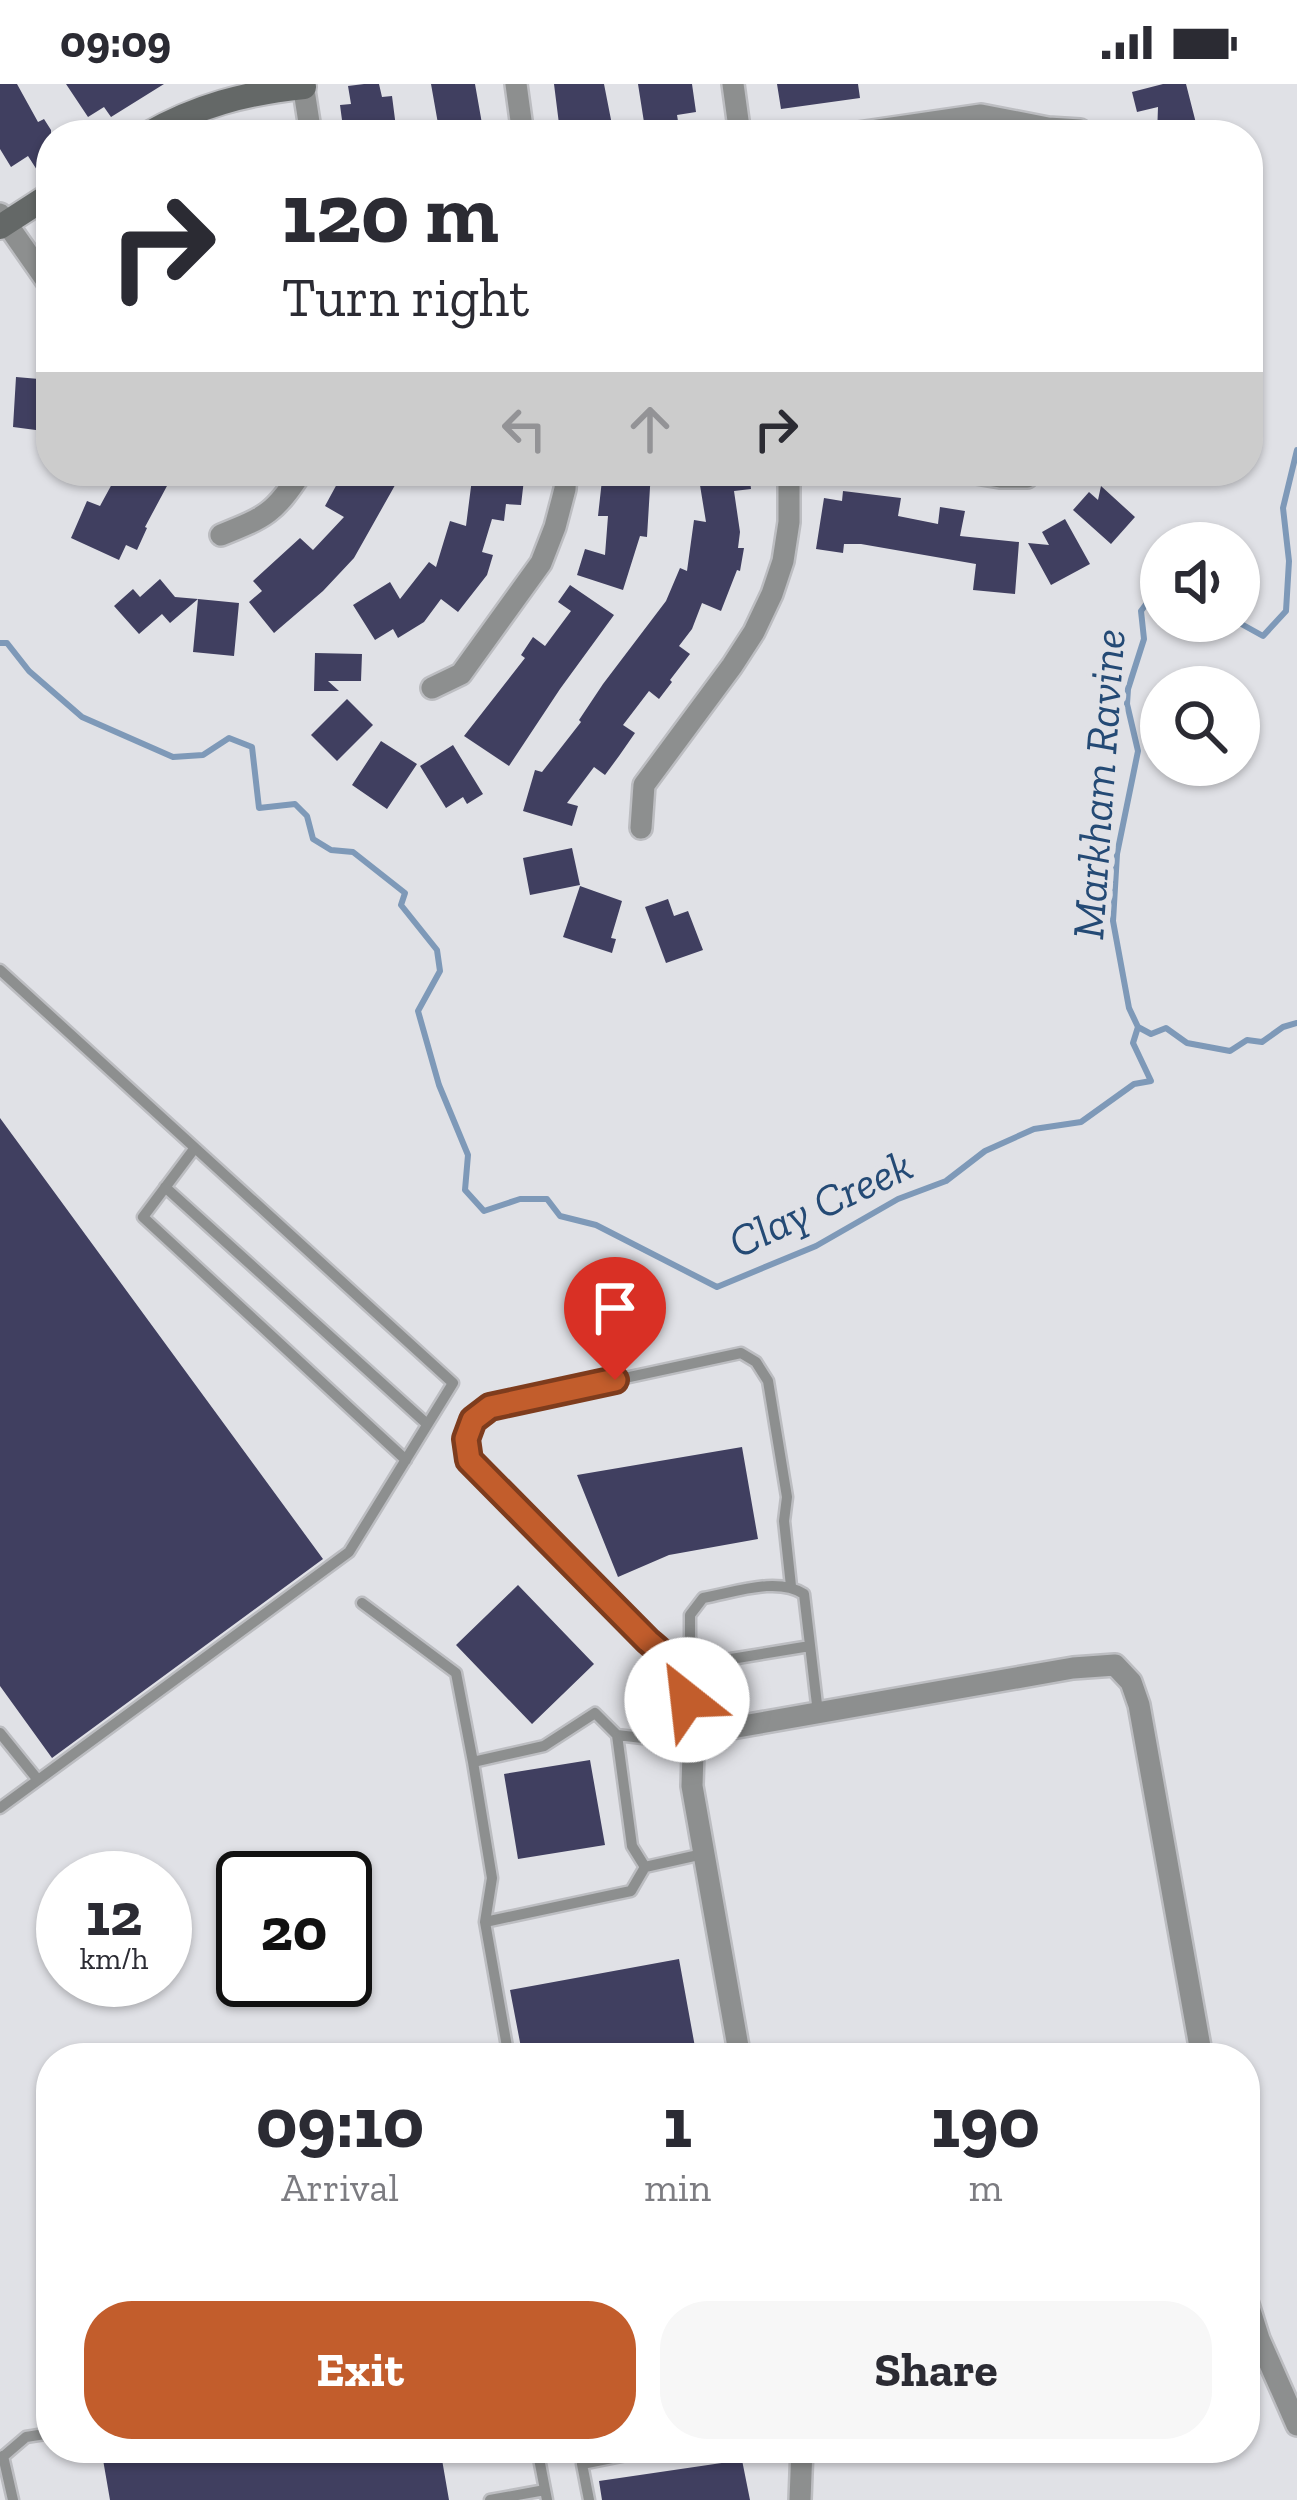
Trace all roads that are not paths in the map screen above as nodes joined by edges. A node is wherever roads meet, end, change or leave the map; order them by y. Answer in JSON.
{"nodes":[{"id":1,"x":516,"y":84,"type":"edge"},
{"id":2,"x":733,"y":84,"type":"edge"},
{"id":3,"x":304,"y":86,"type":"edge"},
{"id":4,"x":175,"y":120,"type":"edge"},
{"id":5,"x":309,"y":120,"type":"edge"},
{"id":6,"x":521,"y":120,"type":"edge"},
{"id":7,"x":738,"y":120,"type":"edge"},
{"id":8,"x":947,"y":120,"type":"edge"},
{"id":9,"x":1007,"y":120,"type":"edge"},
{"id":10,"x":36,"y":202,"type":"edge"},
{"id":11,"x":2,"y":221,"type":"edge"},
{"id":12,"x":36,"y":267,"type":"edge"},
{"id":13,"x":292,"y":486,"type":"edge"},
{"id":14,"x":565,"y":486,"type":"edge"},
{"id":15,"x":789,"y":486,"type":"edge"},
{"id":16,"x":220,"y":535,"type":"dead end"},
{"id":17,"x":432,"y":688,"type":"dead end"},
{"id":18,"x":641,"y":828,"type":"dead end"},
{"id":19,"x":0,"y":970,"type":"edge"},
{"id":20,"x":194,"y":1149,"type":"junction"},
{"id":21,"x":166,"y":1187,"type":"junction"},
{"id":22,"x":427,"y":1424,"type":"junction"},
{"id":23,"x":406,"y":1460,"type":"junction"},
{"id":24,"x":791,"y":1586,"type":"junction"},
{"id":25,"x":362,"y":1604,"type":"dead end"},
{"id":26,"x":690,"y":1641,"type":"junction"},
{"id":27,"x":810,"y":1646,"type":"junction"},
{"id":28,"x":668,"y":1658,"type":"junction"},
{"id":29,"x":818,"y":1713,"type":"junction"},
{"id":30,"x":0,"y":1733,"type":"edge"},
{"id":31,"x":617,"y":1735,"type":"junction"},
{"id":32,"x":693,"y":1751,"type":"junction"},
{"id":33,"x":472,"y":1762,"type":"junction"},
{"id":34,"x":38,"y":1780,"type":"junction"},
{"id":35,"x":0,"y":1808,"type":"edge"},
{"id":36,"x":704,"y":1854,"type":"junction"},
{"id":37,"x":645,"y":1867,"type":"junction"},
{"id":38,"x":485,"y":1922,"type":"junction"},
{"id":39,"x":506,"y":2043,"type":"edge"},
{"id":40,"x":737,"y":2043,"type":"edge"},
{"id":41,"x":1199,"y":2043,"type":"edge"},
{"id":42,"x":1260,"y":2341,"type":"edge"},
{"id":43,"x":1297,"y":2425,"type":"edge"},
{"id":44,"x":36,"y":2435,"type":"edge"},
{"id":45,"x":3,"y":2456,"type":"edge"},
{"id":46,"x":540,"y":2463,"type":"edge"},
{"id":47,"x":587,"y":2463,"type":"edge"},
{"id":48,"x":801,"y":2463,"type":"edge"},
{"id":49,"x":582,"y":2464,"type":"joint"},
{"id":50,"x":546,"y":2495,"type":"edge"},
{"id":51,"x":14,"y":2500,"type":"edge"},
{"id":52,"x":490,"y":2500,"type":"edge"},
{"id":53,"x":589,"y":2500,"type":"edge"},
{"id":54,"x":800,"y":2500,"type":"edge"}],
"edges":[{"from":1,"to":6,"type":"street"},
{"from":2,"to":7,"type":"street"},
{"from":3,"to":4,"type":"street"},
{"from":3,"to":5,"type":"street"},
{"from":8,"to":9,"type":"street"},
{"from":10,"to":11,"type":"street"},
{"from":11,"to":12,"type":"street"},
{"from":13,"to":16,"type":"street"},
{"from":14,"to":17,"type":"street"},
{"from":15,"to":18,"type":"street"},
{"from":19,"to":20,"type":"lane"},
{"from":20,"to":21,"type":"lane"},
{"from":20,"to":22,"type":"lane"},
{"from":21,"to":22,"type":"lane"},
{"from":21,"to":23,"type":"lane"},
{"from":22,"to":23,"type":"lane"},
{"from":23,"to":34,"type":"lane"},
{"from":24,"to":26,"type":"lane"},
{"from":24,"to":27,"type":"lane"},
{"from":24,"to":28,"type":"lane"},
{"from":25,"to":33,"type":"lane"},
{"from":26,"to":27,"type":"lane"},
{"from":26,"to":28,"type":"lane"},
{"from":27,"to":29,"type":"lane"},
{"from":28,"to":32,"type":"lane"},
{"from":29,"to":32,"type":"street"},
{"from":29,"to":41,"type":"street"},
{"from":30,"to":34,"type":"lane"},
{"from":31,"to":32,"type":"lane"},
{"from":31,"to":33,"type":"lane"},
{"from":31,"to":37,"type":"lane"},
{"from":32,"to":36,"type":"street"},
{"from":33,"to":38,"type":"lane"},
{"from":34,"to":35,"type":"lane"},
{"from":36,"to":37,"type":"lane"},
{"from":36,"to":40,"type":"street"},
{"from":37,"to":38,"type":"lane"},
{"from":38,"to":39,"type":"lane"},
{"from":42,"to":43,"type":"street"},
{"from":44,"to":45,"type":"lane"},
{"from":45,"to":51,"type":"lane"},
{"from":46,"to":50,"type":"lane"},
{"from":47,"to":49,"type":"lane"},
{"from":48,"to":54,"type":"street"},
{"from":49,"to":53,"type":"lane"},
{"from":50,"to":52,"type":"lane"}]}
